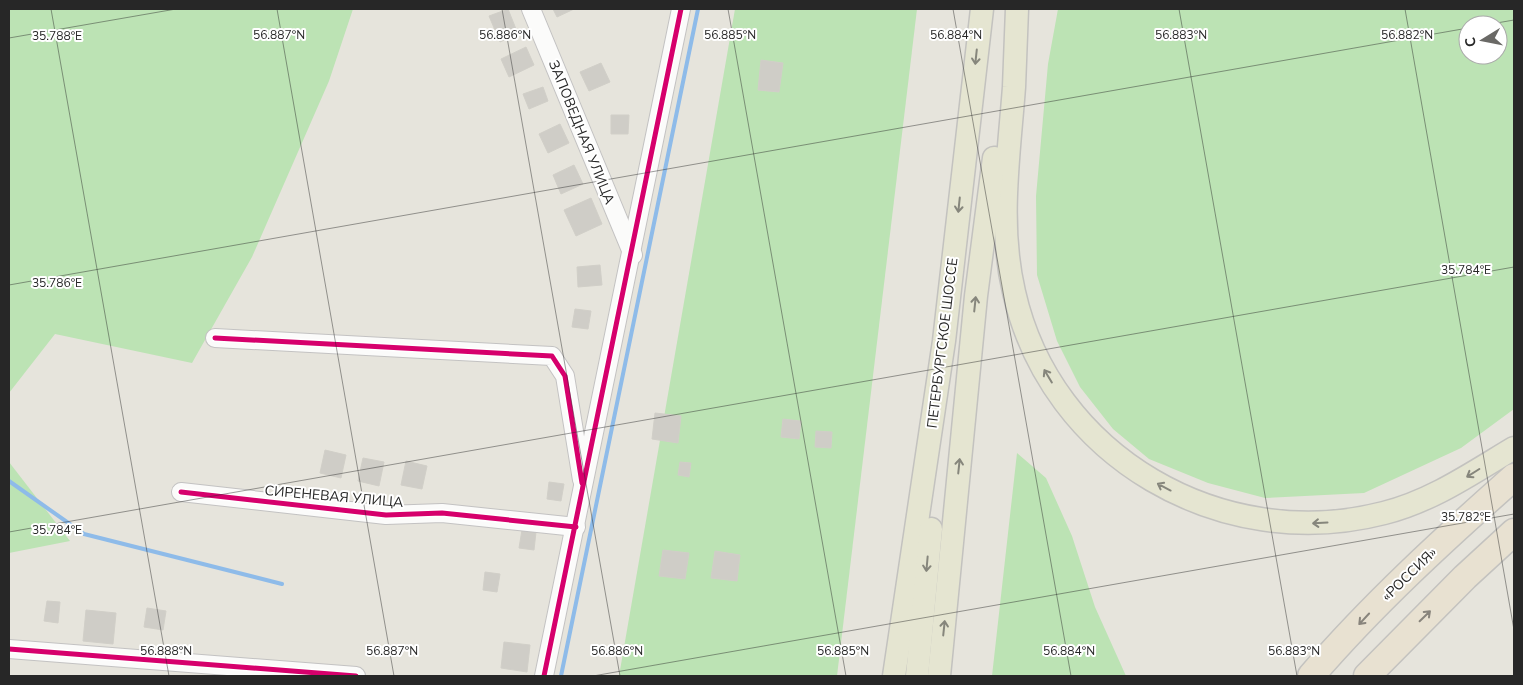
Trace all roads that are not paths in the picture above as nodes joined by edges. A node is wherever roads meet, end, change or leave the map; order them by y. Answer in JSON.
{"nodes":[{"id":1,"x":531,"y":9,"type":"edge"},
{"id":2,"x":681,"y":9,"type":"edge"},
{"id":3,"x":982,"y":9,"type":"edge"},
{"id":4,"x":1015,"y":9,"type":"edge"},
{"id":5,"x":633,"y":254,"type":"junction"},
{"id":6,"x":215,"y":338,"type":"dead end"},
{"id":7,"x":944,"y":341,"type":"junction"},
{"id":8,"x":1514,"y":448,"type":"edge"},
{"id":9,"x":1514,"y":477,"type":"edge"},
{"id":10,"x":583,"y":491,"type":"junction"},
{"id":11,"x":181,"y":492,"type":"dead end"},
{"id":12,"x":576,"y":527,"type":"junction"},
{"id":13,"x":1514,"y":532,"type":"edge"},
{"id":14,"x":9,"y":650,"type":"edge"},
{"id":15,"x":356,"y":676,"type":"edge"},
{"id":16,"x":544,"y":676,"type":"edge"},
{"id":17,"x":894,"y":676,"type":"edge"},
{"id":18,"x":916,"y":676,"type":"edge"},
{"id":19,"x":939,"y":676,"type":"edge"},
{"id":20,"x":1311,"y":676,"type":"edge"},
{"id":21,"x":1366,"y":676,"type":"edge"}],
"edges":[{"from":1,"to":5,"type":"street","name":"ЗАПОВЕДНАЯ УЛИЦА"},
{"from":2,"to":5,"type":"street"},
{"from":3,"to":7,"type":"main road","name":"ПЕТЕРБУРГСКОЕ ШОССЕ","one_way":true},
{"from":8,"to":4,"type":"main road","one_way":true},
{"from":19,"to":4,"type":"main road","name":"ПЕТЕРБУРГСКОЕ ШОССЕ","one_way":true},
{"from":5,"to":10,"type":"street"},
{"from":6,"to":10,"type":"street"},
{"from":7,"to":17,"type":"main road","name":"ПЕТЕРБУРГСКОЕ ШОССЕ"},
{"from":7,"to":18,"type":"main road","one_way":true},
{"from":9,"to":20,"type":"highway","name":"«РОССИЯ»","one_way":true},
{"from":10,"to":12,"type":"street"},
{"from":11,"to":12,"type":"street","name":"СИРЕНЕВАЯ УЛИЦА"},
{"from":12,"to":16,"type":"street"},
{"from":21,"to":13,"type":"highway","one_way":true},
{"from":14,"to":15,"type":"street"}]}
